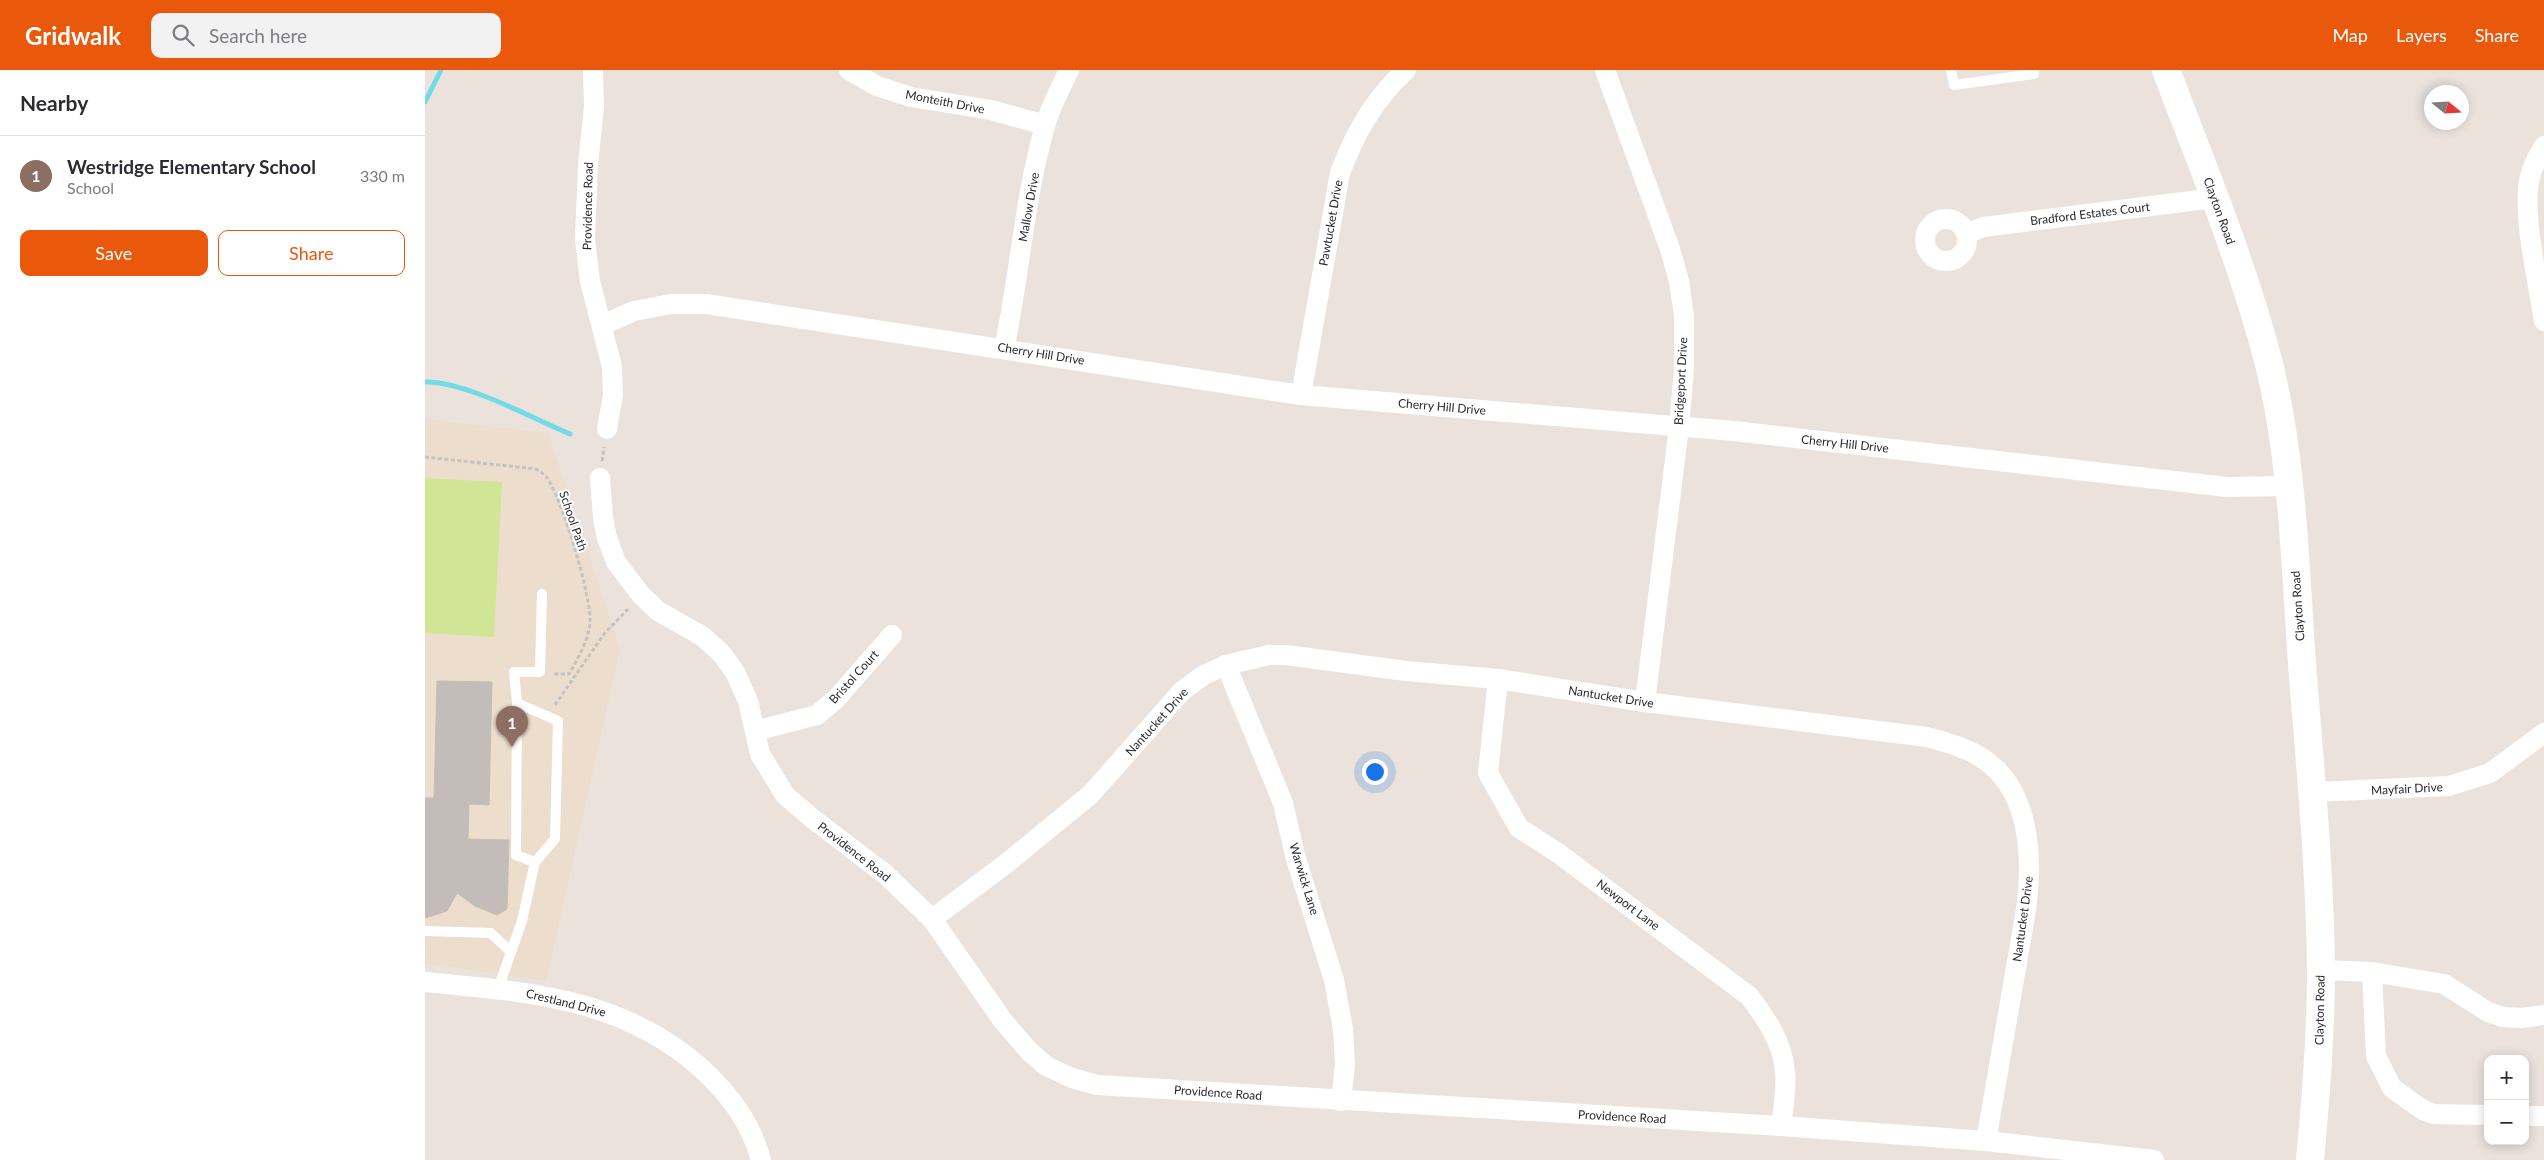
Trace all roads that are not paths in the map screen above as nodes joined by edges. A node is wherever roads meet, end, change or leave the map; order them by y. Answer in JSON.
{"nodes":[{"id":1,"x":593,"y":70,"type":"edge"},
{"id":2,"x":849,"y":70,"type":"edge"},
{"id":3,"x":1069,"y":70,"type":"edge"},
{"id":4,"x":1406,"y":70,"type":"edge"},
{"id":5,"x":1605,"y":70,"type":"edge"},
{"id":6,"x":1951,"y":70,"type":"edge"},
{"id":7,"x":2034,"y":70,"type":"edge"},
{"id":8,"x":2166,"y":70,"type":"edge"},
{"id":9,"x":1045,"y":125,"type":"junction"},
{"id":10,"x":2544,"y":146,"type":"edge"},
{"id":11,"x":2215,"y":198,"type":"junction"},
{"id":12,"x":1967,"y":234,"type":"dead end"},
{"id":13,"x":2544,"y":321,"type":"edge"},
{"id":14,"x":602,"y":324,"type":"junction"},
{"id":15,"x":1004,"y":349,"type":"junction"},
{"id":16,"x":1301,"y":395,"type":"junction"},
{"id":17,"x":1679,"y":427,"type":"junction"},
{"id":18,"x":607,"y":429,"type":"dead end"},
{"id":19,"x":599,"y":478,"type":"dead end"},
{"id":20,"x":2289,"y":486,"type":"junction"},
{"id":21,"x":542,"y":594,"type":"dead end"},
{"id":22,"x":892,"y":635,"type":"dead end"},
{"id":23,"x":1226,"y":665,"type":"junction"},
{"id":24,"x":1498,"y":679,"type":"junction"},
{"id":25,"x":1645,"y":702,"type":"junction"},
{"id":26,"x":517,"y":703,"type":"junction"},
{"id":27,"x":755,"y":731,"type":"junction"},
{"id":28,"x":2544,"y":732,"type":"edge"},
{"id":29,"x":2314,"y":792,"type":"junction"},
{"id":30,"x":535,"y":862,"type":"junction"},
{"id":31,"x":932,"y":919,"type":"junction"},
{"id":32,"x":425,"y":931,"type":"edge"},
{"id":33,"x":511,"y":952,"type":"junction"},
{"id":34,"x":2321,"y":970,"type":"junction"},
{"id":35,"x":2372,"y":972,"type":"junction"},
{"id":36,"x":425,"y":982,"type":"edge"},
{"id":37,"x":498,"y":989,"type":"junction"},
{"id":38,"x":2544,"y":1015,"type":"edge"},
{"id":39,"x":1341,"y":1101,"type":"junction"},
{"id":40,"x":2484,"y":1115,"type":"edge"},
{"id":41,"x":2529,"y":1116,"type":"edge"},
{"id":42,"x":2544,"y":1116,"type":"edge"},
{"id":43,"x":1781,"y":1126,"type":"junction"},
{"id":44,"x":1986,"y":1141,"type":"junction"},
{"id":45,"x":761,"y":1160,"type":"edge"},
{"id":46,"x":2154,"y":1160,"type":"edge"},
{"id":47,"x":2309,"y":1160,"type":"edge"}],
"edges":[{"from":1,"to":14,"type":"street","name":"Providence Road"},
{"from":2,"to":9,"type":"street","name":"Monteith Drive"},
{"from":3,"to":9,"type":"street","name":"Mallow Drive"},
{"from":4,"to":16,"type":"street","name":"Pawtucket Drive"},
{"from":5,"to":17,"type":"street","name":"Bridgeport Drive"},
{"from":6,"to":7,"type":"lane"},
{"from":8,"to":11,"type":"main road","name":"Clayton Road"},
{"from":9,"to":15,"type":"street","name":"Mallow Drive"},
{"from":10,"to":13,"type":"street"},
{"from":11,"to":12,"type":"street","name":"Bradford Estates Court"},
{"from":11,"to":20,"type":"main road","name":"Clayton Road"},
{"from":14,"to":15,"type":"street","name":"Cherry Hill Drive"},
{"from":14,"to":18,"type":"street","name":"Providence Road"},
{"from":15,"to":16,"type":"street","name":"Cherry Hill Drive"},
{"from":16,"to":17,"type":"street","name":"Cherry Hill Drive"},
{"from":17,"to":20,"type":"street","name":"Cherry Hill Drive"},
{"from":17,"to":25,"type":"street","name":"Bridgeport Drive"},
{"from":19,"to":27,"type":"street","name":"Providence Road"},
{"from":20,"to":29,"type":"main road","name":"Clayton Road"},
{"from":21,"to":26,"type":"lane"},
{"from":22,"to":27,"type":"street","name":"Bristol Court"},
{"from":23,"to":24,"type":"street","name":"Nantucket Drive"},
{"from":23,"to":31,"type":"street","name":"Nantucket Drive"},
{"from":23,"to":39,"type":"street","name":"Warwick Lane"},
{"from":24,"to":25,"type":"street","name":"Nantucket Drive"},
{"from":24,"to":43,"type":"street","name":"Newport Lane"},
{"from":25,"to":44,"type":"street","name":"Nantucket Drive"},
{"from":26,"to":30,"type":"lane"},
{"from":26,"to":30,"type":"lane"},
{"from":27,"to":31,"type":"street","name":"Providence Road"},
{"from":28,"to":29,"type":"street","name":"Mayfair Drive"},
{"from":29,"to":34,"type":"main road","name":"Clayton Road"},
{"from":30,"to":33,"type":"lane"},
{"from":31,"to":39,"type":"street","name":"Providence Road"},
{"from":32,"to":33,"type":"lane"},
{"from":33,"to":37,"type":"lane"},
{"from":34,"to":35,"type":"street"},
{"from":34,"to":47,"type":"main road","name":"Clayton Road"},
{"from":35,"to":38,"type":"street"},
{"from":35,"to":40,"type":"street"},
{"from":36,"to":37,"type":"street","name":"Crestland Drive"},
{"from":37,"to":45,"type":"street","name":"Crestland Drive"},
{"from":39,"to":43,"type":"street","name":"Providence Road"},
{"from":41,"to":42,"type":"street"},
{"from":43,"to":44,"type":"street","name":"Providence Road"},
{"from":44,"to":46,"type":"street","name":"Providence Road"}]}
